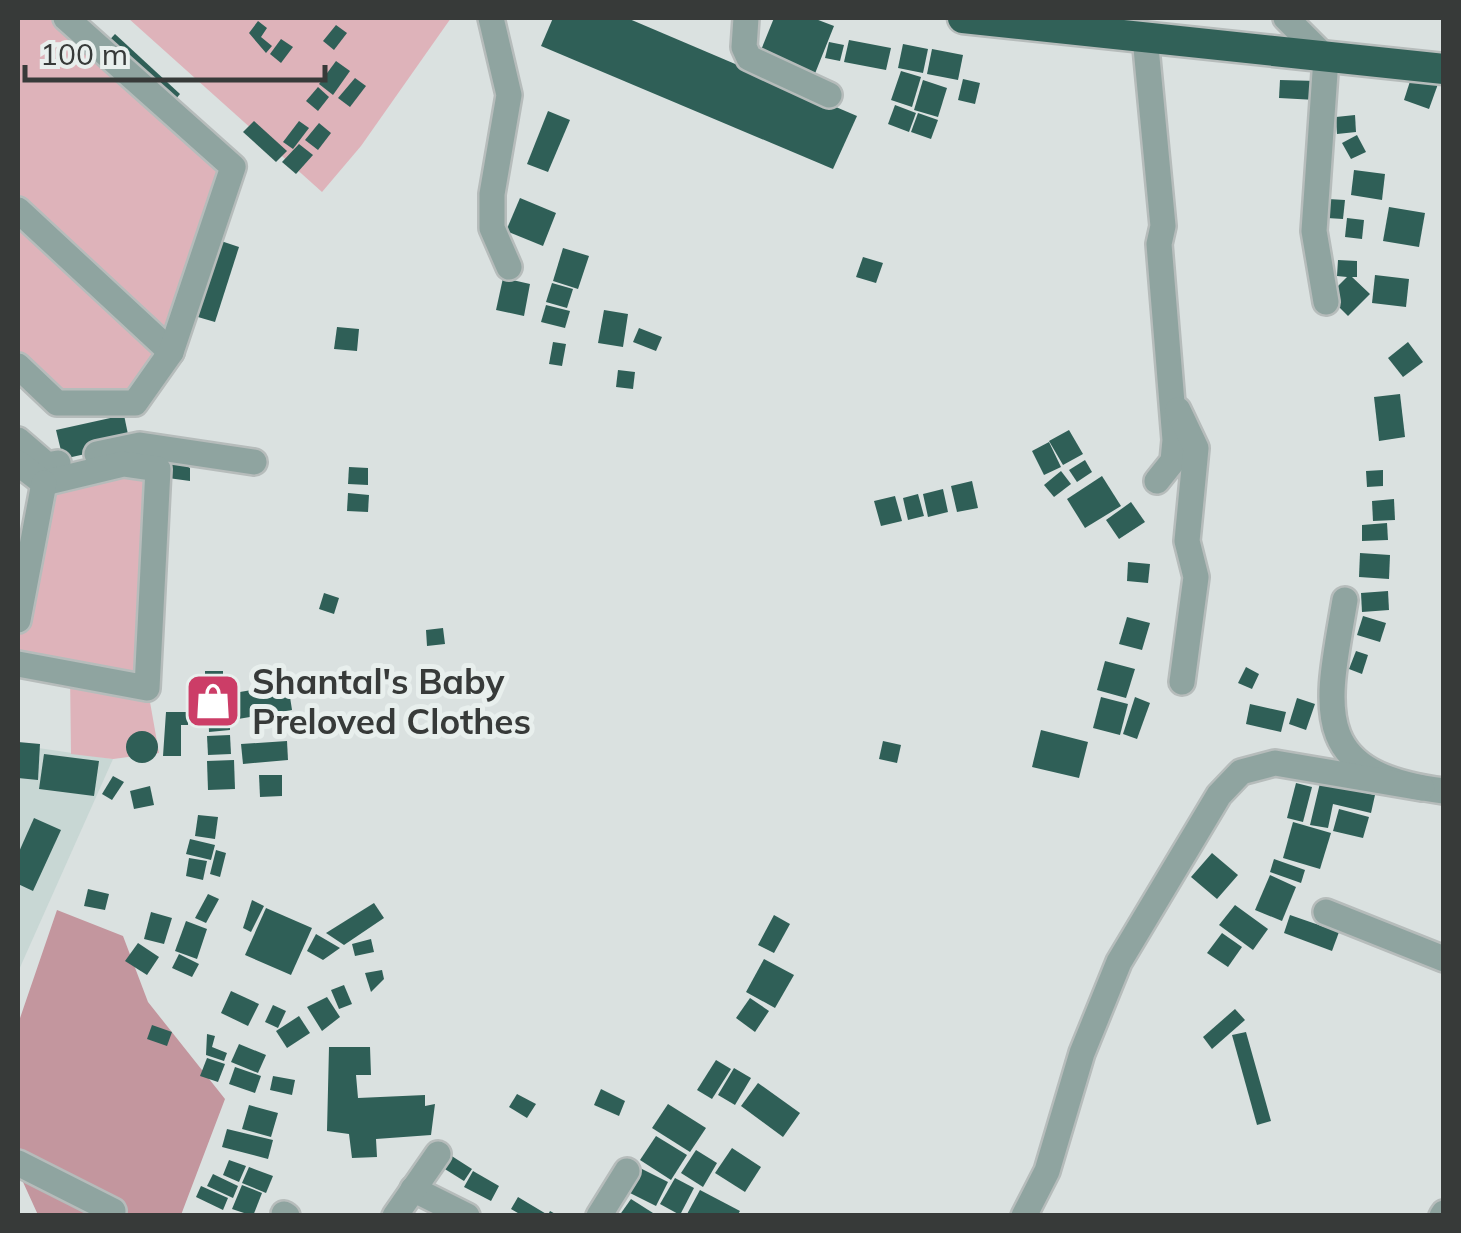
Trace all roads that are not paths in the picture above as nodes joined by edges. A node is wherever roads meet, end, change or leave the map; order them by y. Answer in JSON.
{"nodes":[{"id":1,"x":66,"y":18,"type":"edge"},
{"id":2,"x":490,"y":18,"type":"edge"},
{"id":3,"x":746,"y":18,"type":"edge"},
{"id":4,"x":963,"y":18,"type":"edge"},
{"id":5,"x":1286,"y":18,"type":"edge"},
{"id":6,"x":1145,"y":37,"type":"junction"},
{"id":7,"x":1326,"y":58,"type":"junction"},
{"id":8,"x":1444,"y":69,"type":"edge"},
{"id":9,"x":829,"y":95,"type":"dead end"},
{"id":10,"x":19,"y":213,"type":"edge"},
{"id":11,"x":509,"y":267,"type":"dead end"},
{"id":12,"x":1326,"y":302,"type":"dead end"},
{"id":13,"x":171,"y":352,"type":"junction"},
{"id":14,"x":18,"y":366,"type":"edge"},
{"id":15,"x":1171,"y":396,"type":"junction"},
{"id":16,"x":18,"y":440,"type":"edge"},
{"id":17,"x":254,"y":462,"type":"dead end"},
{"id":18,"x":18,"y":463,"type":"edge"},
{"id":19,"x":1156,"y":481,"type":"dead end"},
{"id":20,"x":44,"y":483,"type":"junction"},
{"id":21,"x":1346,"y":600,"type":"dead end"},
{"id":22,"x":18,"y":620,"type":"edge"},
{"id":23,"x":18,"y":664,"type":"edge"},
{"id":24,"x":1182,"y":682,"type":"dead end"},
{"id":25,"x":1433,"y":789,"type":"edge"},
{"id":26,"x":1326,"y":912,"type":"dead end"},
{"id":27,"x":1444,"y":959,"type":"edge"},
{"id":28,"x":438,"y":1154,"type":"dead end"},
{"id":29,"x":18,"y":1163,"type":"edge"},
{"id":30,"x":627,"y":1172,"type":"dead end"},
{"id":31,"x":413,"y":1188,"type":"junction"},
{"id":32,"x":105,"y":1211,"type":"edge"},
{"id":33,"x":394,"y":1216,"type":"edge"},
{"id":34,"x":467,"y":1216,"type":"edge"},
{"id":35,"x":599,"y":1216,"type":"edge"},
{"id":36,"x":1024,"y":1216,"type":"edge"}],
"edges":[{"from":1,"to":13,"type":"street"},
{"from":2,"to":11,"type":"street"},
{"from":3,"to":9,"type":"street"},
{"from":4,"to":6,"type":"highway"},
{"from":5,"to":7,"type":"street"},
{"from":6,"to":7,"type":"highway"},
{"from":6,"to":15,"type":"street"},
{"from":7,"to":8,"type":"highway"},
{"from":7,"to":12,"type":"street"},
{"from":10,"to":13,"type":"street"},
{"from":13,"to":14,"type":"street"},
{"from":15,"to":19,"type":"street"},
{"from":15,"to":24,"type":"street"},
{"from":16,"to":17,"type":"street"},
{"from":18,"to":20,"type":"street"},
{"from":20,"to":22,"type":"street"},
{"from":20,"to":23,"type":"street"},
{"from":21,"to":25,"type":"street"},
{"from":25,"to":36,"type":"street"},
{"from":26,"to":27,"type":"street"},
{"from":28,"to":31,"type":"street"},
{"from":29,"to":32,"type":"street"},
{"from":30,"to":35,"type":"street"},
{"from":31,"to":33,"type":"street"},
{"from":31,"to":34,"type":"street"}]}
